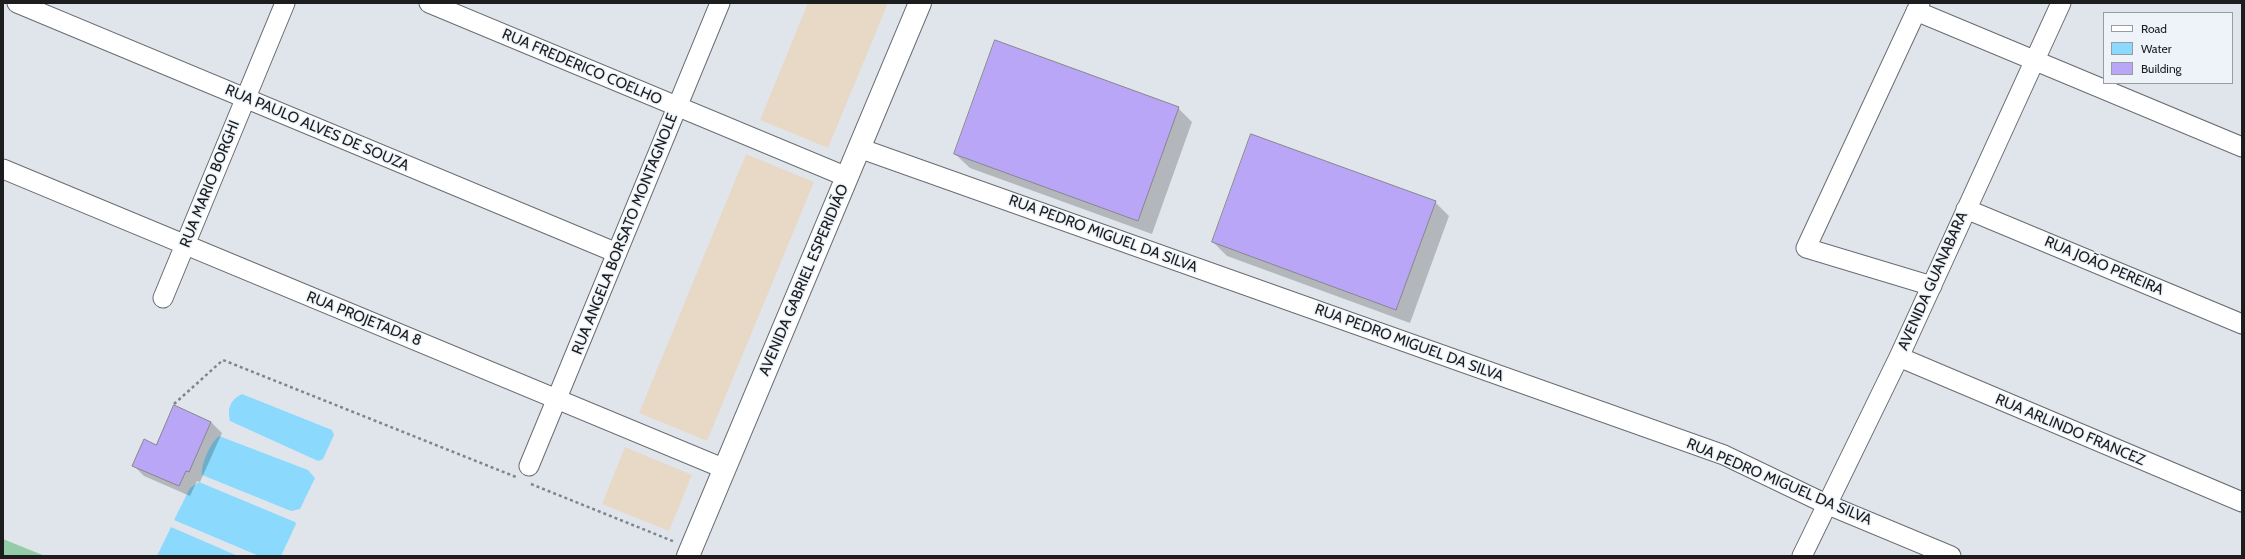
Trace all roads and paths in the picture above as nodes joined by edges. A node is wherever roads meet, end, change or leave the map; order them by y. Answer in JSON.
{"nodes":[{"id":1,"x":17,"y":3,"type":"edge"},
{"id":2,"x":285,"y":3,"type":"edge"},
{"id":3,"x":429,"y":3,"type":"edge"},
{"id":4,"x":720,"y":3,"type":"edge"},
{"id":5,"x":920,"y":3,"type":"edge"},
{"id":6,"x":2061,"y":3,"type":"edge"},
{"id":7,"x":1918,"y":7,"type":"edge"},
{"id":8,"x":2034,"y":61,"type":"junction"},
{"id":9,"x":245,"y":98,"type":"junction"},
{"id":10,"x":678,"y":106,"type":"junction"},
{"id":11,"x":2242,"y":147,"type":"edge"},
{"id":12,"x":859,"y":148,"type":"junction"},
{"id":13,"x":3,"y":169,"type":"edge"},
{"id":14,"x":847,"y":177,"type":"junction"},
{"id":15,"x":1966,"y":209,"type":"junction"},
{"id":16,"x":186,"y":244,"type":"junction"},
{"id":17,"x":617,"y":253,"type":"junction"},
{"id":18,"x":1932,"y":286,"type":"junction"},
{"id":19,"x":163,"y":298,"type":"dead end"},
{"id":20,"x":2242,"y":324,"type":"edge"},
{"id":21,"x":1899,"y":358,"type":"junction"},
{"id":22,"x":557,"y":398,"type":"junction"},
{"id":23,"x":174,"y":404,"type":"dead end"},
{"id":24,"x":529,"y":466,"type":"dead end"},
{"id":25,"x":725,"y":469,"type":"junction"},
{"id":26,"x":2242,"y":502,"type":"edge"},
{"id":27,"x":1826,"y":504,"type":"junction"},
{"id":28,"x":690,"y":552,"type":"edge"},
{"id":29,"x":1802,"y":556,"type":"edge"},
{"id":30,"x":1951,"y":556,"type":"edge"}],
"edges":[{"from":1,"to":9,"type":"street","name":"RUA PAULO ALVES DE SOUZA"},
{"from":2,"to":9,"type":"street","name":"RUA MARIO BORGHI"},
{"from":3,"to":10,"type":"street","name":"RUA FREDERICO COELHO"},
{"from":4,"to":10,"type":"street","name":"RUA ANGELA BORSATO MONTAGNOLE"},
{"from":5,"to":12,"type":"main road","name":"AVENIDA GABRIEL ESPERIDIÃO"},
{"from":6,"to":8,"type":"street","name":"AVENIDA GUANABARA"},
{"from":7,"to":8,"type":"street"},
{"from":7,"to":18,"type":"street"},
{"from":8,"to":11,"type":"street"},
{"from":8,"to":15,"type":"street","name":"AVENIDA GUANABARA"},
{"from":9,"to":16,"type":"street","name":"RUA MARIO BORGHI"},
{"from":9,"to":17,"type":"street","name":"RUA PAULO ALVES DE SOUZA"},
{"from":10,"to":14,"type":"street","name":"RUA FREDERICO COELHO"},
{"from":10,"to":17,"type":"street","name":"RUA ANGELA BORSATO MONTAGNOLE"},
{"from":12,"to":14,"type":"main road","name":"AVENIDA GABRIEL ESPERIDIÃO"},
{"from":12,"to":27,"type":"street","name":"RUA PEDRO MIGUEL DA SILVA"},
{"from":13,"to":16,"type":"street","name":"RUA PROJETADA 8"},
{"from":14,"to":25,"type":"main road","name":"AVENIDA GABRIEL ESPERIDIÃO"},
{"from":15,"to":18,"type":"street","name":"AVENIDA GUANABARA"},
{"from":15,"to":20,"type":"street","name":"RUA JOÃO PEREIRA"},
{"from":16,"to":19,"type":"street","name":"RUA MARIO BORGHI"},
{"from":16,"to":22,"type":"street","name":"RUA PROJETADA 8"},
{"from":17,"to":22,"type":"street","name":"RUA ANGELA BORSATO MONTAGNOLE"},
{"from":18,"to":21,"type":"street","name":"AVENIDA GUANABARA"},
{"from":21,"to":26,"type":"street","name":"RUA ARLINDO FRANCEZ"},
{"from":21,"to":27,"type":"street","name":"AVENIDA GUANABARA"},
{"from":22,"to":24,"type":"street","name":"RUA ANGELA BORSATO MONTAGNOLE"},
{"from":22,"to":25,"type":"street","name":"RUA PROJETADA 8"},
{"from":23,"to":28,"type":"path"},
{"from":25,"to":28,"type":"main road","name":"AVENIDA GABRIEL ESPERIDIÃO"},
{"from":27,"to":29,"type":"street","name":"AVENIDA GUANABARA"},
{"from":27,"to":30,"type":"street","name":"RUA PEDRO MIGUEL DA SILVA"}]}
